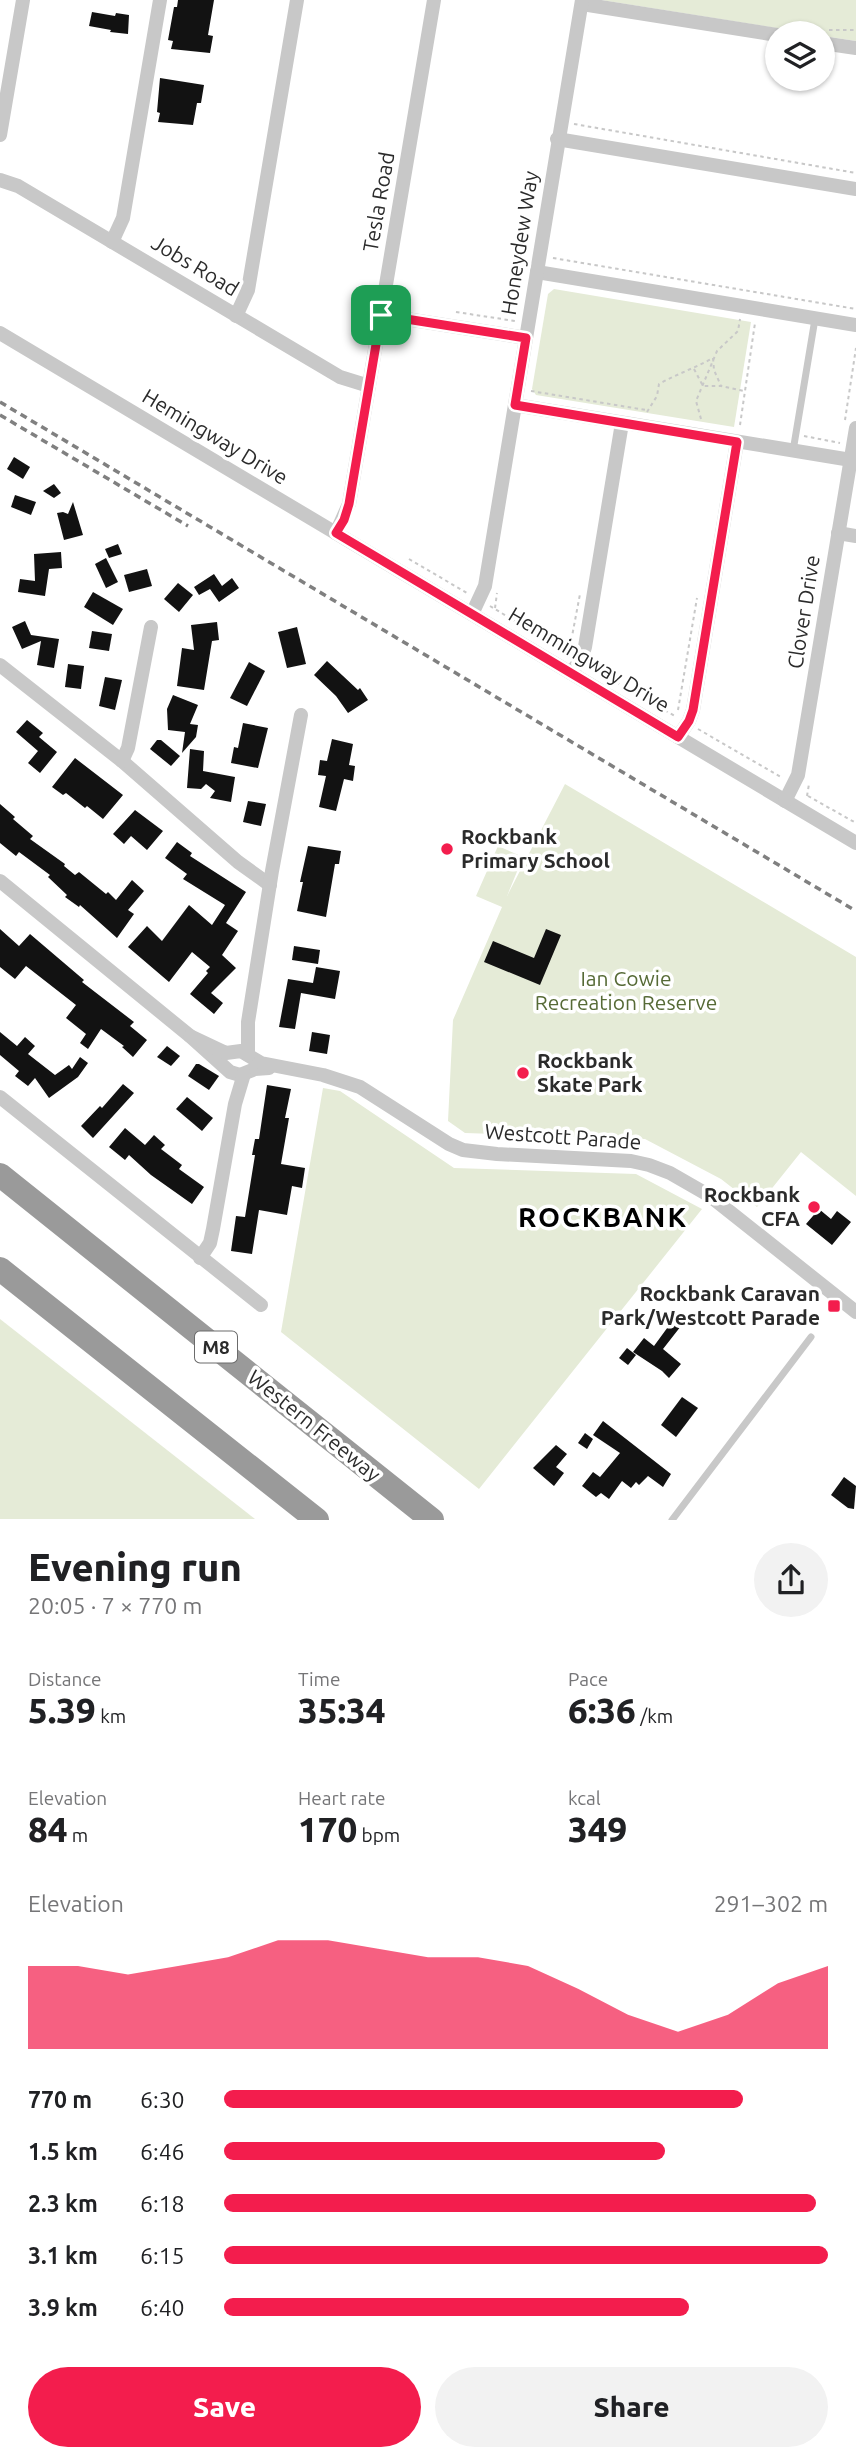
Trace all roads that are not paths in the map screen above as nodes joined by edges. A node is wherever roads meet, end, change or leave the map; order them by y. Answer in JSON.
{"nodes":[{"id":1,"x":23,"y":0,"type":"edge"},
{"id":2,"x":160,"y":0,"type":"edge"},
{"id":3,"x":297,"y":0,"type":"edge"},
{"id":4,"x":434,"y":0,"type":"edge"},
{"id":5,"x":582,"y":2,"type":"edge"},
{"id":6,"x":765,"y":34,"type":"edge"},
{"id":7,"x":835,"y":45,"type":"edge"},
{"id":8,"x":856,"y":48,"type":"edge"},
{"id":9,"x":0,"y":135,"type":"edge"},
{"id":10,"x":558,"y":139,"type":"junction"},
{"id":11,"x":0,"y":180,"type":"edge"},
{"id":12,"x":856,"y":188,"type":"edge"},
{"id":13,"x":113,"y":242,"type":"junction"},
{"id":14,"x":537,"y":272,"type":"junction"},
{"id":15,"x":381,"y":315,"type":"junction"},
{"id":16,"x":236,"y":316,"type":"junction"},
{"id":17,"x":815,"y":319,"type":"junction"},
{"id":18,"x":856,"y":325,"type":"edge"},
{"id":19,"x":0,"y":333,"type":"edge"},
{"id":20,"x":526,"y":338,"type":"junction"},
{"id":21,"x":369,"y":386,"type":"junction"},
{"id":22,"x":515,"y":405,"type":"junction"},
{"id":23,"x":622,"y":423,"type":"junction"},
{"id":24,"x":856,"y":428,"type":"edge"},
{"id":25,"x":737,"y":442,"type":"junction"},
{"id":26,"x":793,"y":451,"type":"junction"},
{"id":27,"x":851,"y":460,"type":"junction"},
{"id":28,"x":336,"y":533,"type":"junction"},
{"id":29,"x":838,"y":533,"type":"junction"},
{"id":30,"x":856,"y":536,"type":"edge"},
{"id":31,"x":410,"y":577,"type":"joint"},
{"id":32,"x":472,"y":614,"type":"junction"},
{"id":33,"x":151,"y":627,"type":"dead end"},
{"id":34,"x":0,"y":665,"type":"edge"},
{"id":35,"x":572,"y":673,"type":"junction"},
{"id":36,"x":301,"y":715,"type":"dead end"},
{"id":37,"x":678,"y":737,"type":"junction"},
{"id":38,"x":122,"y":761,"type":"junction"},
{"id":39,"x":785,"y":801,"type":"junction"},
{"id":40,"x":856,"y":843,"type":"edge"},
{"id":41,"x":271,"y":878,"type":"junction"},
{"id":42,"x":0,"y":881,"type":"edge"},
{"id":43,"x":248,"y":1022,"type":"junction"},
{"id":44,"x":190,"y":1036,"type":"junction"},
{"id":45,"x":232,"y":1053,"type":"junction"},
{"id":46,"x":241,"y":1067,"type":"junction"},
{"id":47,"x":0,"y":1097,"type":"edge"},
{"id":48,"x":0,"y":1175,"type":"edge"},
{"id":49,"x":200,"y":1258,"type":"junction"},
{"id":50,"x":0,"y":1269,"type":"edge"},
{"id":51,"x":261,"y":1305,"type":"dead end"},
{"id":52,"x":856,"y":1312,"type":"edge"},
{"id":53,"x":811,"y":1337,"type":"dead end"},
{"id":54,"x":317,"y":1520,"type":"edge"},
{"id":55,"x":432,"y":1520,"type":"edge"},
{"id":56,"x":672,"y":1520,"type":"edge"}],
"edges":[{"from":1,"to":9,"type":"street"},
{"from":2,"to":13,"type":"street"},
{"from":3,"to":16,"type":"street"},
{"from":4,"to":15,"type":"street","name":"Tesla Road"},
{"from":5,"to":6,"type":"street"},
{"from":5,"to":10,"type":"street","name":"Honeydew Way"},
{"from":7,"to":8,"type":"street"},
{"from":10,"to":12,"type":"street"},
{"from":10,"to":14,"type":"street","name":"Honeydew Way"},
{"from":11,"to":13,"type":"street","name":"Jobs Road"},
{"from":13,"to":16,"type":"street","name":"Jobs Road"},
{"from":14,"to":17,"type":"street"},
{"from":14,"to":20,"type":"street","name":"Honeydew Way"},
{"from":15,"to":20,"type":"street"},
{"from":15,"to":21,"type":"street","name":"Tesla Road"},
{"from":16,"to":21,"type":"street","name":"Jobs Road"},
{"from":17,"to":18,"type":"street"},
{"from":17,"to":26,"type":"lane"},
{"from":19,"to":28,"type":"street","name":"Hemingway Drive"},
{"from":20,"to":22,"type":"street","name":"Honeydew Way"},
{"from":21,"to":28,"type":"street","name":"Tesla Road"},
{"from":22,"to":23,"type":"street"},
{"from":22,"to":32,"type":"street","name":"Honeydew Way"},
{"from":23,"to":25,"type":"street"},
{"from":23,"to":35,"type":"street"},
{"from":24,"to":27,"type":"street","name":"Clover Drive"},
{"from":25,"to":26,"type":"street"},
{"from":25,"to":37,"type":"street"},
{"from":26,"to":27,"type":"street"},
{"from":27,"to":29,"type":"street","name":"Clover Drive"},
{"from":28,"to":31,"type":"street","name":"Hemingway Drive"},
{"from":29,"to":30,"type":"street"},
{"from":29,"to":39,"type":"street","name":"Clover Drive"},
{"from":31,"to":32,"type":"street","name":"Hemmingway Drive"},
{"from":32,"to":35,"type":"street","name":"Hemmingway Drive"},
{"from":33,"to":38,"type":"street"},
{"from":34,"to":38,"type":"street"},
{"from":35,"to":37,"type":"street","name":"Hemmingway Drive"},
{"from":36,"to":41,"type":"street"},
{"from":37,"to":39,"type":"street","name":"Hemmingway Drive"},
{"from":38,"to":41,"type":"street"},
{"from":39,"to":40,"type":"street","name":"Hemmingway Drive"},
{"from":41,"to":43,"type":"street"},
{"from":42,"to":44,"type":"street"},
{"from":43,"to":45,"type":"street"},
{"from":43,"to":46,"type":"street"},
{"from":44,"to":45,"type":"street"},
{"from":44,"to":46,"type":"street"},
{"from":45,"to":46,"type":"street"},
{"from":46,"to":49,"type":"street"},
{"from":46,"to":52,"type":"street","name":"Westcott Parade"},
{"from":47,"to":49,"type":"street"},
{"from":48,"to":55,"type":"highway","name":"Western Freeway","number":"M8"},
{"from":49,"to":51,"type":"street"},
{"from":50,"to":54,"type":"highway"},
{"from":53,"to":56,"type":"lane"}]}
